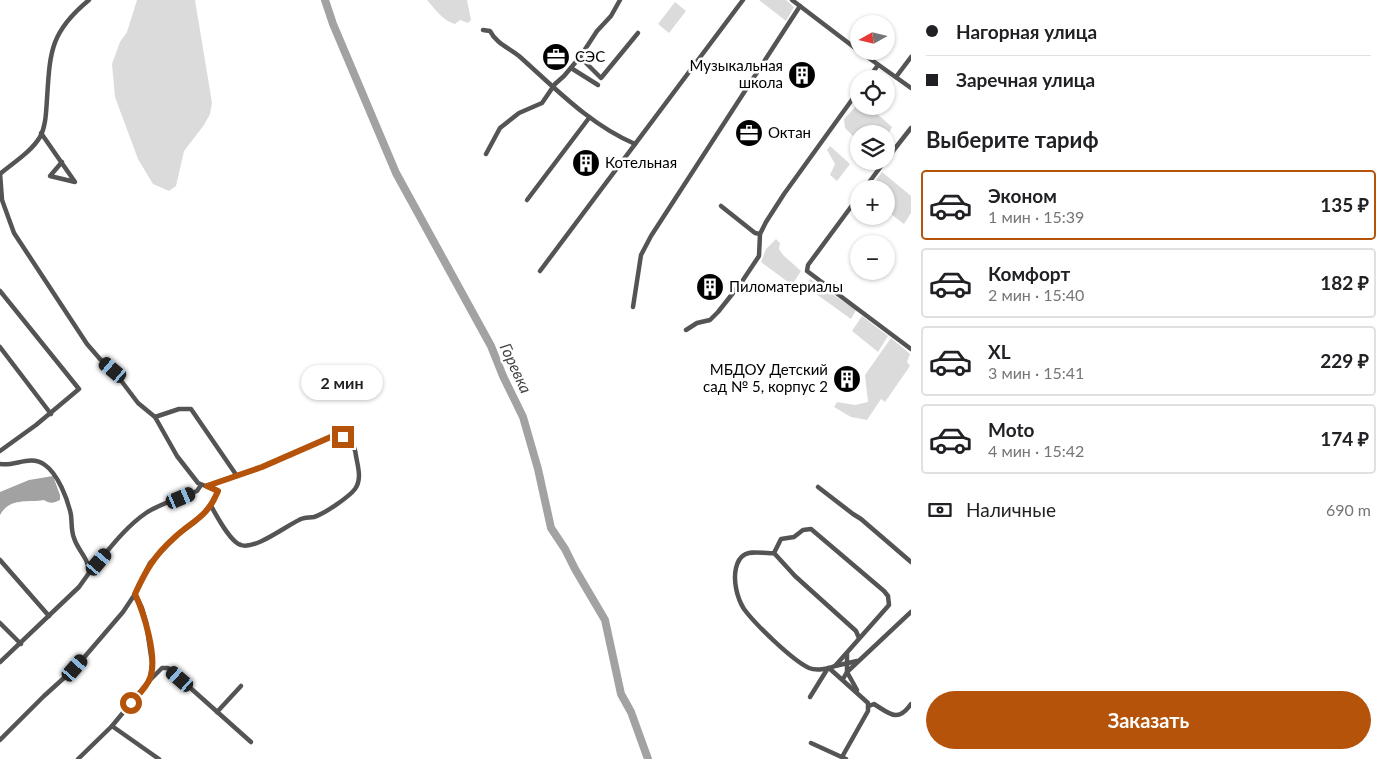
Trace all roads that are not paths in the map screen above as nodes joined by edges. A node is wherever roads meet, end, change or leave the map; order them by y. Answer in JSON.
{"nodes":[{"id":1,"x":87,"y":0,"type":"edge"},
{"id":2,"x":620,"y":0,"type":"edge"},
{"id":3,"x":743,"y":0,"type":"edge"},
{"id":4,"x":792,"y":0,"type":"edge"},
{"id":5,"x":800,"y":6,"type":"junction"},
{"id":6,"x":484,"y":30,"type":"dead end"},
{"id":7,"x":638,"y":34,"type":"dead end"},
{"id":8,"x":850,"y":44,"type":"edge"},
{"id":9,"x":580,"y":57,"type":"junction"},
{"id":10,"x":911,"y":57,"type":"edge"},
{"id":11,"x":871,"y":60,"type":"edge"},
{"id":12,"x":878,"y":65,"type":"junction"},
{"id":13,"x":571,"y":68,"type":"junction"},
{"id":14,"x":874,"y":70,"type":"edge"},
{"id":15,"x":896,"y":77,"type":"junction"},
{"id":16,"x":598,"y":85,"type":"dead end"},
{"id":17,"x":553,"y":86,"type":"junction"},
{"id":18,"x":911,"y":88,"type":"edge"},
{"id":19,"x":850,"y":102,"type":"edge"},
{"id":20,"x":589,"y":118,"type":"junction"},
{"id":21,"x":911,"y":128,"type":"edge"},
{"id":22,"x":41,"y":133,"type":"junction"},
{"id":23,"x":634,"y":144,"type":"junction"},
{"id":24,"x":895,"y":148,"type":"edge"},
{"id":25,"x":486,"y":154,"type":"dead end"},
{"id":26,"x":62,"y":162,"type":"junction"},
{"id":27,"x":878,"y":170,"type":"edge"},
{"id":28,"x":0,"y":174,"type":"edge"},
{"id":29,"x":871,"y":180,"type":"edge"},
{"id":30,"x":527,"y":200,"type":"dead end"},
{"id":31,"x":721,"y":206,"type":"dead end"},
{"id":32,"x":850,"y":208,"type":"edge"},
{"id":33,"x":760,"y":234,"type":"junction"},
{"id":34,"x":540,"y":271,"type":"dead end"},
{"id":35,"x":0,"y":291,"type":"edge"},
{"id":36,"x":633,"y":307,"type":"dead end"},
{"id":37,"x":686,"y":330,"type":"dead end"},
{"id":38,"x":0,"y":348,"type":"edge"},
{"id":39,"x":911,"y":349,"type":"edge"},
{"id":40,"x":51,"y":414,"type":"junction"},
{"id":41,"x":155,"y":417,"type":"junction"},
{"id":42,"x":0,"y":450,"type":"edge"},
{"id":43,"x":0,"y":464,"type":"edge"},
{"id":44,"x":237,"y":476,"type":"junction"},
{"id":45,"x":204,"y":486,"type":"junction"},
{"id":46,"x":818,"y":487,"type":"dead end"},
{"id":47,"x":211,"y":506,"type":"junction"},
{"id":48,"x":774,"y":554,"type":"junction"},
{"id":49,"x":0,"y":560,"type":"edge"},
{"id":50,"x":911,"y":562,"type":"edge"},
{"id":51,"x":90,"y":573,"type":"junction"},
{"id":52,"x":135,"y":594,"type":"junction"},
{"id":53,"x":911,"y":612,"type":"edge"},
{"id":54,"x":49,"y":616,"type":"junction"},
{"id":55,"x":0,"y":623,"type":"edge"},
{"id":56,"x":859,"y":638,"type":"junction"},
{"id":57,"x":21,"y":644,"type":"junction"},
{"id":58,"x":847,"y":651,"type":"junction"},
{"id":59,"x":862,"y":658,"type":"junction"},
{"id":60,"x":0,"y":662,"type":"edge"},
{"id":61,"x":847,"y":664,"type":"junction"},
{"id":62,"x":835,"y":666,"type":"junction"},
{"id":63,"x":829,"y":668,"type":"junction"},
{"id":64,"x":847,"y":672,"type":"junction"},
{"id":65,"x":842,"y":679,"type":"junction"},
{"id":66,"x":150,"y":680,"type":"junction"},
{"id":67,"x":241,"y":686,"type":"dead end"},
{"id":68,"x":859,"y":694,"type":"junction"},
{"id":69,"x":810,"y":697,"type":"dead end"},
{"id":70,"x":911,"y":704,"type":"edge"},
{"id":71,"x":869,"y":706,"type":"junction"},
{"id":72,"x":217,"y":712,"type":"junction"},
{"id":73,"x":112,"y":726,"type":"junction"},
{"id":74,"x":0,"y":740,"type":"edge"},
{"id":75,"x":251,"y":742,"type":"dead end"},
{"id":76,"x":811,"y":743,"type":"dead end"},
{"id":77,"x":844,"y":758,"type":"edge"},
{"id":78,"x":78,"y":759,"type":"edge"},
{"id":79,"x":159,"y":759,"type":"edge"}],
"edges":[{"from":1,"to":22,"type":"street"},
{"from":2,"to":9,"type":"street"},
{"from":3,"to":23,"type":"street"},
{"from":4,"to":5,"type":"street"},
{"from":5,"to":8,"type":"street"},
{"from":5,"to":36,"type":"street"},
{"from":6,"to":17,"type":"street"},
{"from":7,"to":9,"type":"street"},
{"from":9,"to":13,"type":"street"},
{"from":10,"to":15,"type":"street"},
{"from":11,"to":12,"type":"street"},
{"from":12,"to":14,"type":"street"},
{"from":12,"to":15,"type":"street"},
{"from":13,"to":16,"type":"street"},
{"from":13,"to":17,"type":"street"},
{"from":15,"to":18,"type":"street"},
{"from":17,"to":20,"type":"street"},
{"from":17,"to":25,"type":"street"},
{"from":19,"to":33,"type":"street"},
{"from":20,"to":23,"type":"street"},
{"from":20,"to":30,"type":"street"},
{"from":21,"to":24,"type":"street"},
{"from":22,"to":26,"type":"street"},
{"from":22,"to":28,"type":"street"},
{"from":23,"to":34,"type":"street"},
{"from":26,"to":26,"type":"street"},
{"from":27,"to":29,"type":"street"},
{"from":28,"to":41,"type":"street"},
{"from":31,"to":33,"type":"street"},
{"from":32,"to":39,"type":"street"},
{"from":33,"to":37,"type":"street"},
{"from":35,"to":40,"type":"street"},
{"from":38,"to":40,"type":"street"},
{"from":40,"to":42,"type":"street"},
{"from":41,"to":44,"type":"street"},
{"from":41,"to":45,"type":"street"},
{"from":43,"to":51,"type":"street"},
{"from":44,"to":45,"type":"street"},
{"from":44,"to":47,"type":"street"},
{"from":45,"to":47,"type":"street"},
{"from":45,"to":51,"type":"street"},
{"from":46,"to":50,"type":"street"},
{"from":47,"to":52,"type":"street"},
{"from":48,"to":56,"type":"street"},
{"from":48,"to":56,"type":"street"},
{"from":48,"to":63,"type":"street"},
{"from":49,"to":54,"type":"street"},
{"from":51,"to":54,"type":"street"},
{"from":52,"to":66,"type":"street"},
{"from":52,"to":74,"type":"street"},
{"from":53,"to":59,"type":"street"},
{"from":54,"to":57,"type":"street"},
{"from":55,"to":57,"type":"street"},
{"from":56,"to":58,"type":"street"},
{"from":57,"to":60,"type":"street"},
{"from":58,"to":61,"type":"street"},
{"from":58,"to":62,"type":"street"},
{"from":59,"to":61,"type":"street"},
{"from":59,"to":64,"type":"street"},
{"from":61,"to":62,"type":"street"},
{"from":61,"to":64,"type":"street"},
{"from":62,"to":63,"type":"street"},
{"from":63,"to":65,"type":"street"},
{"from":63,"to":69,"type":"street"},
{"from":64,"to":65,"type":"street"},
{"from":64,"to":68,"type":"street"},
{"from":65,"to":68,"type":"street"},
{"from":66,"to":72,"type":"street"},
{"from":66,"to":73,"type":"street"},
{"from":67,"to":72,"type":"street"},
{"from":68,"to":71,"type":"street"},
{"from":70,"to":71,"type":"street"},
{"from":71,"to":77,"type":"street"},
{"from":72,"to":75,"type":"street"},
{"from":73,"to":78,"type":"street"},
{"from":73,"to":79,"type":"street"},
{"from":76,"to":77,"type":"street"}]}
